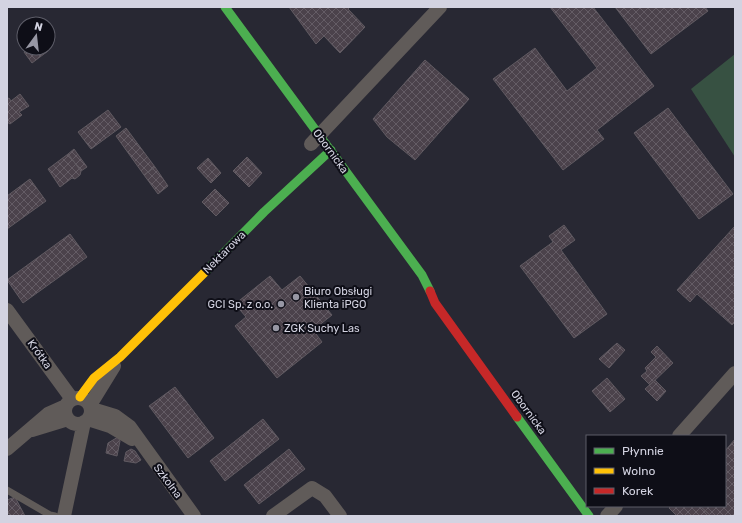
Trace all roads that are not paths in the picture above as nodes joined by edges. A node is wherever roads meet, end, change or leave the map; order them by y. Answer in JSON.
{"nodes":[{"id":1,"x":216,"y":7,"type":"edge"},
{"id":2,"x":224,"y":7,"type":"edge"},
{"id":3,"x":440,"y":7,"type":"edge"},
{"id":4,"x":227,"y":25,"type":"dead end"},
{"id":5,"x":313,"y":139,"type":"junction"},
{"id":6,"x":331,"y":150,"type":"junction"},
{"id":7,"x":324,"y":161,"type":"junction"},
{"id":8,"x":417,"y":287,"type":"dead end"},
{"id":9,"x":435,"y":303,"type":"junction"},
{"id":10,"x":7,"y":310,"type":"edge"},
{"id":11,"x":120,"y":357,"type":"joint"},
{"id":12,"x":735,"y":373,"type":"edge"},
{"id":13,"x":79,"y":411,"type":"junction"},
{"id":14,"x":680,"y":435,"type":"edge"},
{"id":15,"x":7,"y":449,"type":"edge"},
{"id":16,"x":7,"y":490,"type":"edge"},
{"id":17,"x":615,"y":507,"type":"edge"},
{"id":18,"x":56,"y":516,"type":"edge"},
{"id":19,"x":64,"y":516,"type":"edge"},
{"id":20,"x":194,"y":516,"type":"edge"},
{"id":21,"x":273,"y":516,"type":"edge"},
{"id":22,"x":340,"y":516,"type":"edge"},
{"id":23,"x":589,"y":516,"type":"edge"},
{"id":24,"x":607,"y":516,"type":"edge"}],
"edges":[{"from":1,"to":4,"type":"main road"},
{"from":2,"to":5,"type":"main road","name":"Obornicka"},
{"from":3,"to":5,"type":"street"},
{"from":5,"to":6,"type":"main road","name":"Obornicka"},
{"from":5,"to":7,"type":"main road","name":"Obornicka"},
{"from":6,"to":7,"type":"main road","name":"Nektarowa"},
{"from":6,"to":9,"type":"main road","name":"Obornicka"},
{"from":7,"to":11,"type":"main road","name":"Nektarowa"},
{"from":8,"to":9,"type":"main road","name":"Obornicka"},
{"from":9,"to":23,"type":"main road","name":"Obornicka"},
{"from":10,"to":13,"type":"street","name":"Krótka"},
{"from":11,"to":13,"type":"street","name":"Nektarowa"},
{"from":12,"to":14,"type":"street"},
{"from":13,"to":15,"type":"street"},
{"from":13,"to":19,"type":"street","name":"Nektarowa"},
{"from":13,"to":20,"type":"street","name":"Szkolna"},
{"from":16,"to":18,"type":"lane"},
{"from":17,"to":24,"type":"street"},
{"from":21,"to":22,"type":"street"}]}
